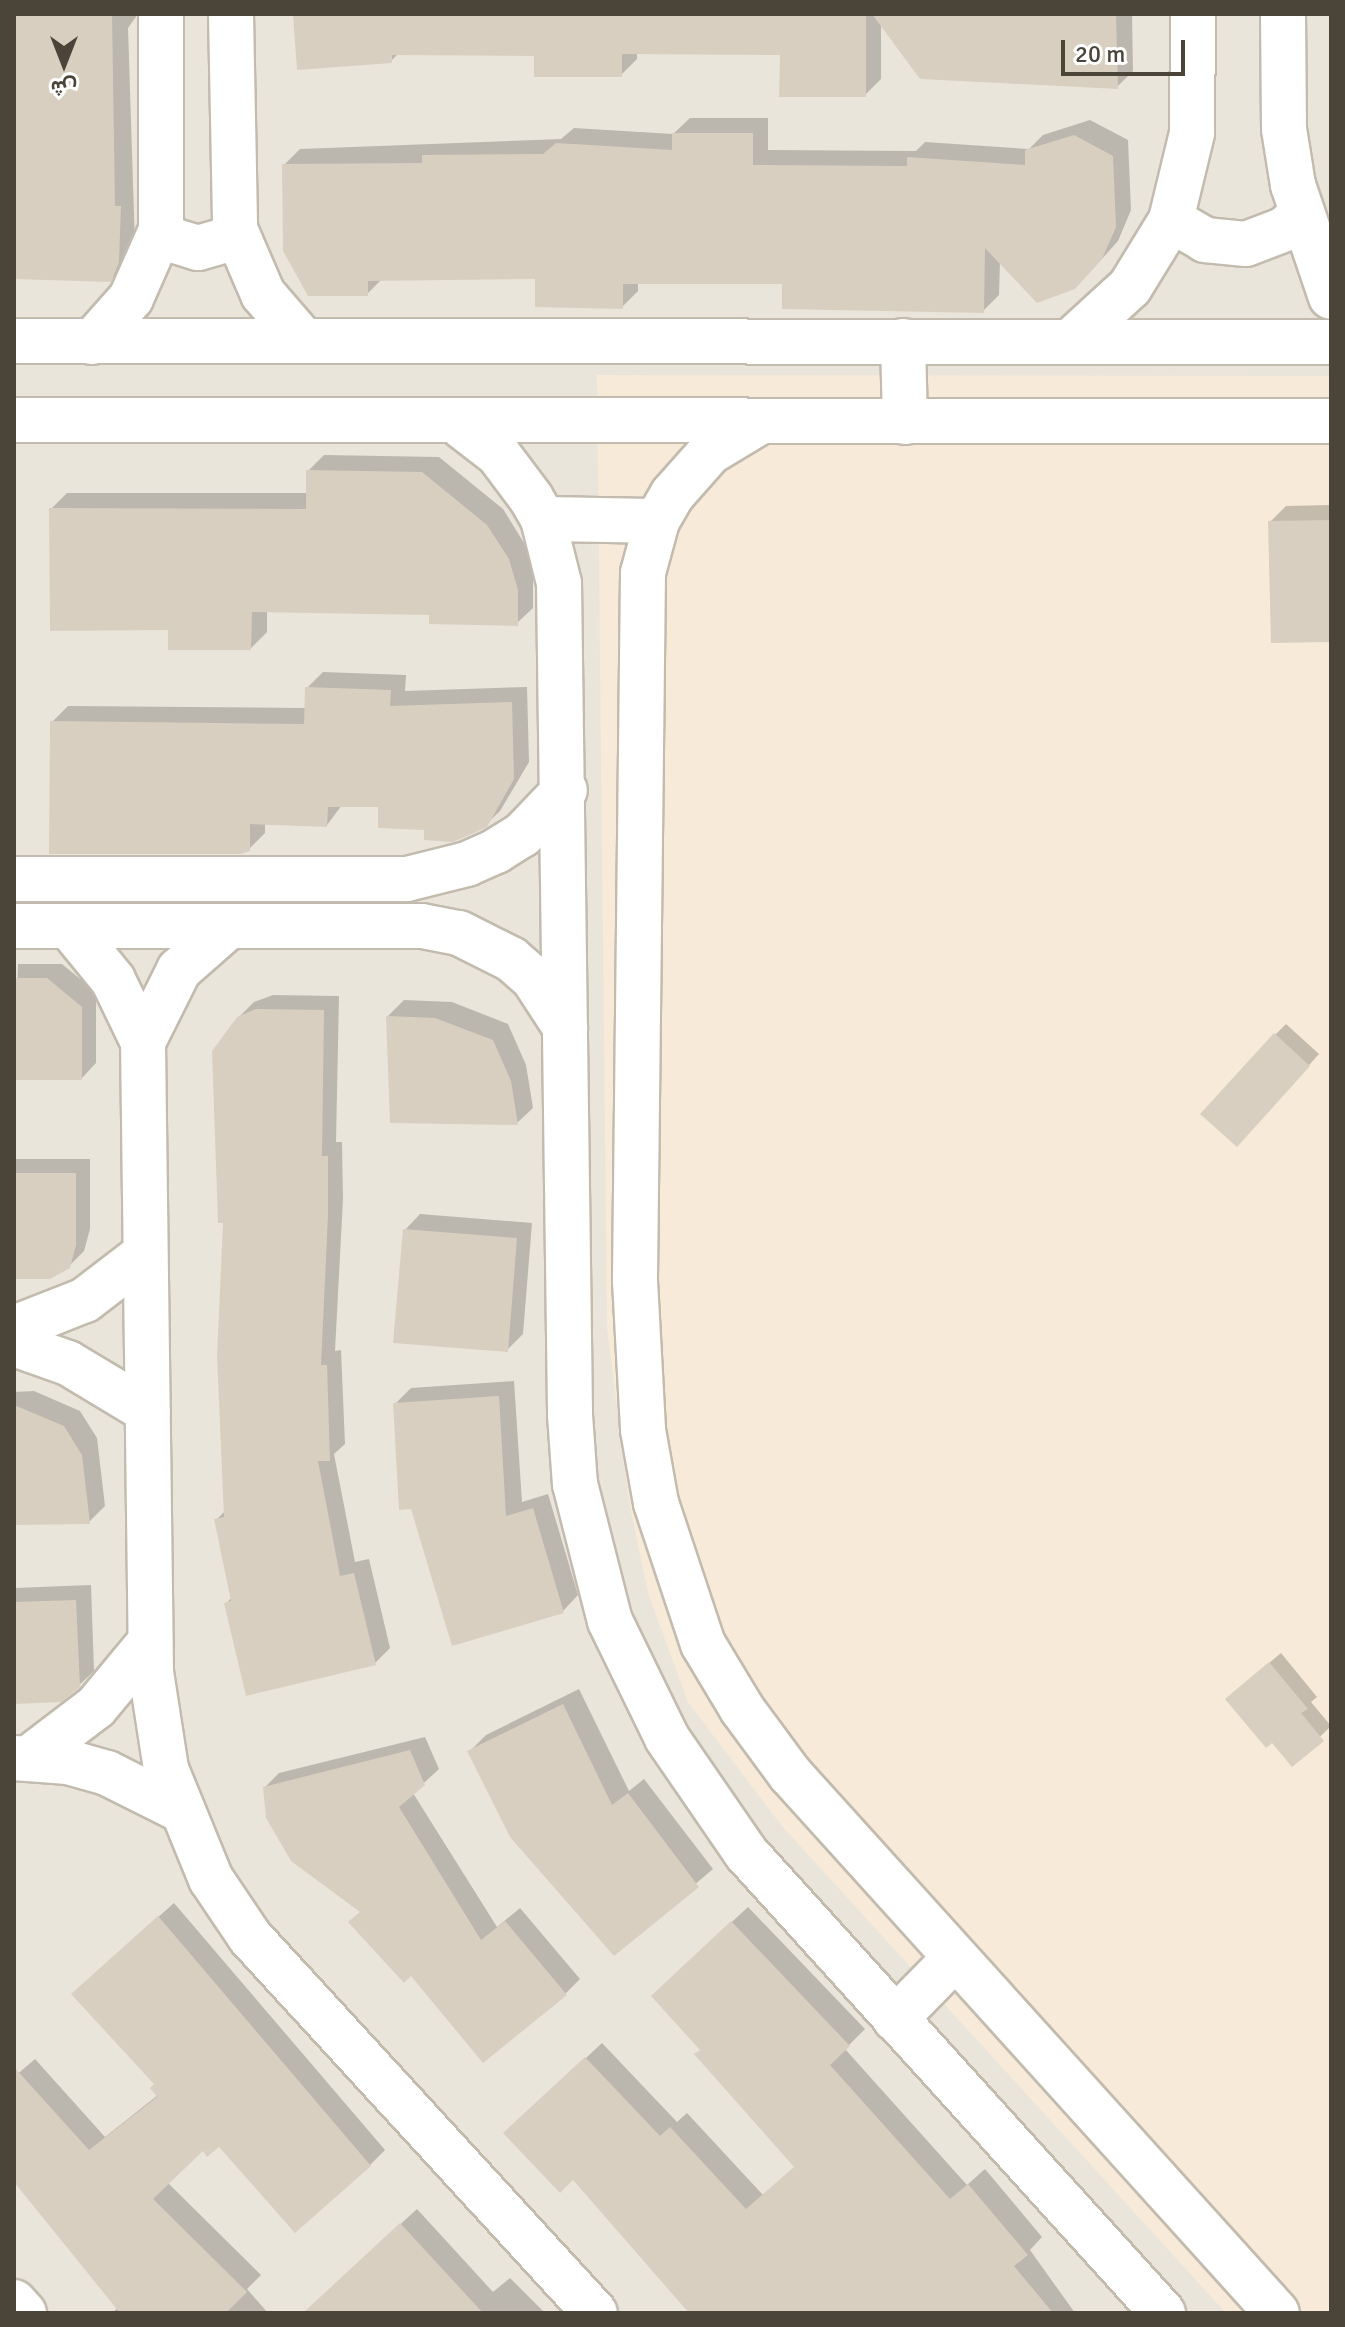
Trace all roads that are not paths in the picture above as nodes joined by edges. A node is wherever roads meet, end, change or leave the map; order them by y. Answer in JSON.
{"nodes":[{"id":1,"x":161,"y":14,"type":"edge"},
{"id":2,"x":231,"y":14,"type":"edge"},
{"id":3,"x":1193,"y":14,"type":"edge"},
{"id":4,"x":1283,"y":14,"type":"edge"},
{"id":5,"x":1301,"y":214,"type":"junction"},
{"id":6,"x":1171,"y":220,"type":"junction"},
{"id":7,"x":235,"y":229,"type":"junction"},
{"id":8,"x":161,"y":230,"type":"junction"},
{"id":9,"x":1331,"y":297,"type":"edge"},
{"id":10,"x":302,"y":339,"type":"junction"},
{"id":11,"x":14,"y":341,"type":"edge"},
{"id":12,"x":903,"y":341,"type":"junction"},
{"id":13,"x":1071,"y":341,"type":"junction"},
{"id":14,"x":92,"y":342,"type":"junction"},
{"id":15,"x":1331,"y":342,"type":"edge"},
{"id":16,"x":14,"y":420,"type":"edge"},
{"id":17,"x":454,"y":420,"type":"junction"},
{"id":18,"x":1331,"y":421,"type":"edge"},
{"id":19,"x":760,"y":422,"type":"junction"},
{"id":20,"x":905,"y":422,"type":"junction"},
{"id":21,"x":543,"y":519,"type":"junction"},
{"id":22,"x":657,"y":521,"type":"junction"},
{"id":23,"x":565,"y":790,"type":"junction"},
{"id":24,"x":14,"y":879,"type":"edge"},
{"id":25,"x":14,"y":926,"type":"edge"},
{"id":26,"x":69,"y":926,"type":"junction"},
{"id":27,"x":229,"y":926,"type":"junction"},
{"id":28,"x":565,"y":1027,"type":"junction"},
{"id":29,"x":143,"y":1042,"type":"junction"},
{"id":30,"x":145,"y":1254,"type":"junction"},
{"id":31,"x":14,"y":1328,"type":"edge"},
{"id":32,"x":14,"y":1344,"type":"edge"},
{"id":33,"x":148,"y":1411,"type":"junction"},
{"id":34,"x":150,"y":1642,"type":"junction"},
{"id":35,"x":21,"y":1758,"type":"edge"},
{"id":36,"x":179,"y":1809,"type":"junction"},
{"id":37,"x":955,"y":1958,"type":"junction"},
{"id":38,"x":895,"y":2019,"type":"junction"},
{"id":39,"x":1118,"y":2263,"type":"junction"},
{"id":40,"x":14,"y":2302,"type":"edge"},
{"id":41,"x":24,"y":2313,"type":"edge"},
{"id":42,"x":595,"y":2313,"type":"edge"},
{"id":43,"x":1128,"y":2313,"type":"edge"},
{"id":44,"x":1163,"y":2313,"type":"edge"},
{"id":45,"x":1277,"y":2313,"type":"edge"}],
"edges":[{"from":1,"to":8,"type":"street"},
{"from":2,"to":7,"type":"street"},
{"from":3,"to":6,"type":"street"},
{"from":4,"to":5,"type":"street"},
{"from":5,"to":6,"type":"street"},
{"from":5,"to":9,"type":"street"},
{"from":6,"to":13,"type":"street"},
{"from":7,"to":8,"type":"street"},
{"from":7,"to":10,"type":"street"},
{"from":8,"to":14,"type":"street"},
{"from":10,"to":12,"type":"street"},
{"from":10,"to":14,"type":"street"},
{"from":11,"to":14,"type":"street"},
{"from":12,"to":13,"type":"street"},
{"from":12,"to":20,"type":"street"},
{"from":13,"to":15,"type":"street"},
{"from":16,"to":17,"type":"street"},
{"from":17,"to":19,"type":"street"},
{"from":17,"to":21,"type":"street"},
{"from":18,"to":20,"type":"street"},
{"from":19,"to":20,"type":"street"},
{"from":19,"to":22,"type":"street"},
{"from":21,"to":22,"type":"street"},
{"from":21,"to":23,"type":"street"},
{"from":22,"to":37,"type":"street"},
{"from":23,"to":24,"type":"street"},
{"from":23,"to":28,"type":"street"},
{"from":25,"to":26,"type":"street"},
{"from":26,"to":27,"type":"street"},
{"from":26,"to":29,"type":"street"},
{"from":27,"to":28,"type":"street"},
{"from":27,"to":29,"type":"street"},
{"from":28,"to":38,"type":"street"},
{"from":29,"to":30,"type":"street"},
{"from":30,"to":31,"type":"street"},
{"from":30,"to":33,"type":"street"},
{"from":32,"to":33,"type":"street"},
{"from":33,"to":34,"type":"street"},
{"from":34,"to":35,"type":"street"},
{"from":34,"to":36,"type":"street"},
{"from":35,"to":36,"type":"street"},
{"from":36,"to":42,"type":"street"},
{"from":37,"to":38,"type":"street"},
{"from":37,"to":45,"type":"street"},
{"from":38,"to":39,"type":"street"},
{"from":39,"to":43,"type":"street"},
{"from":39,"to":44,"type":"street"},
{"from":40,"to":41,"type":"street"}]}
